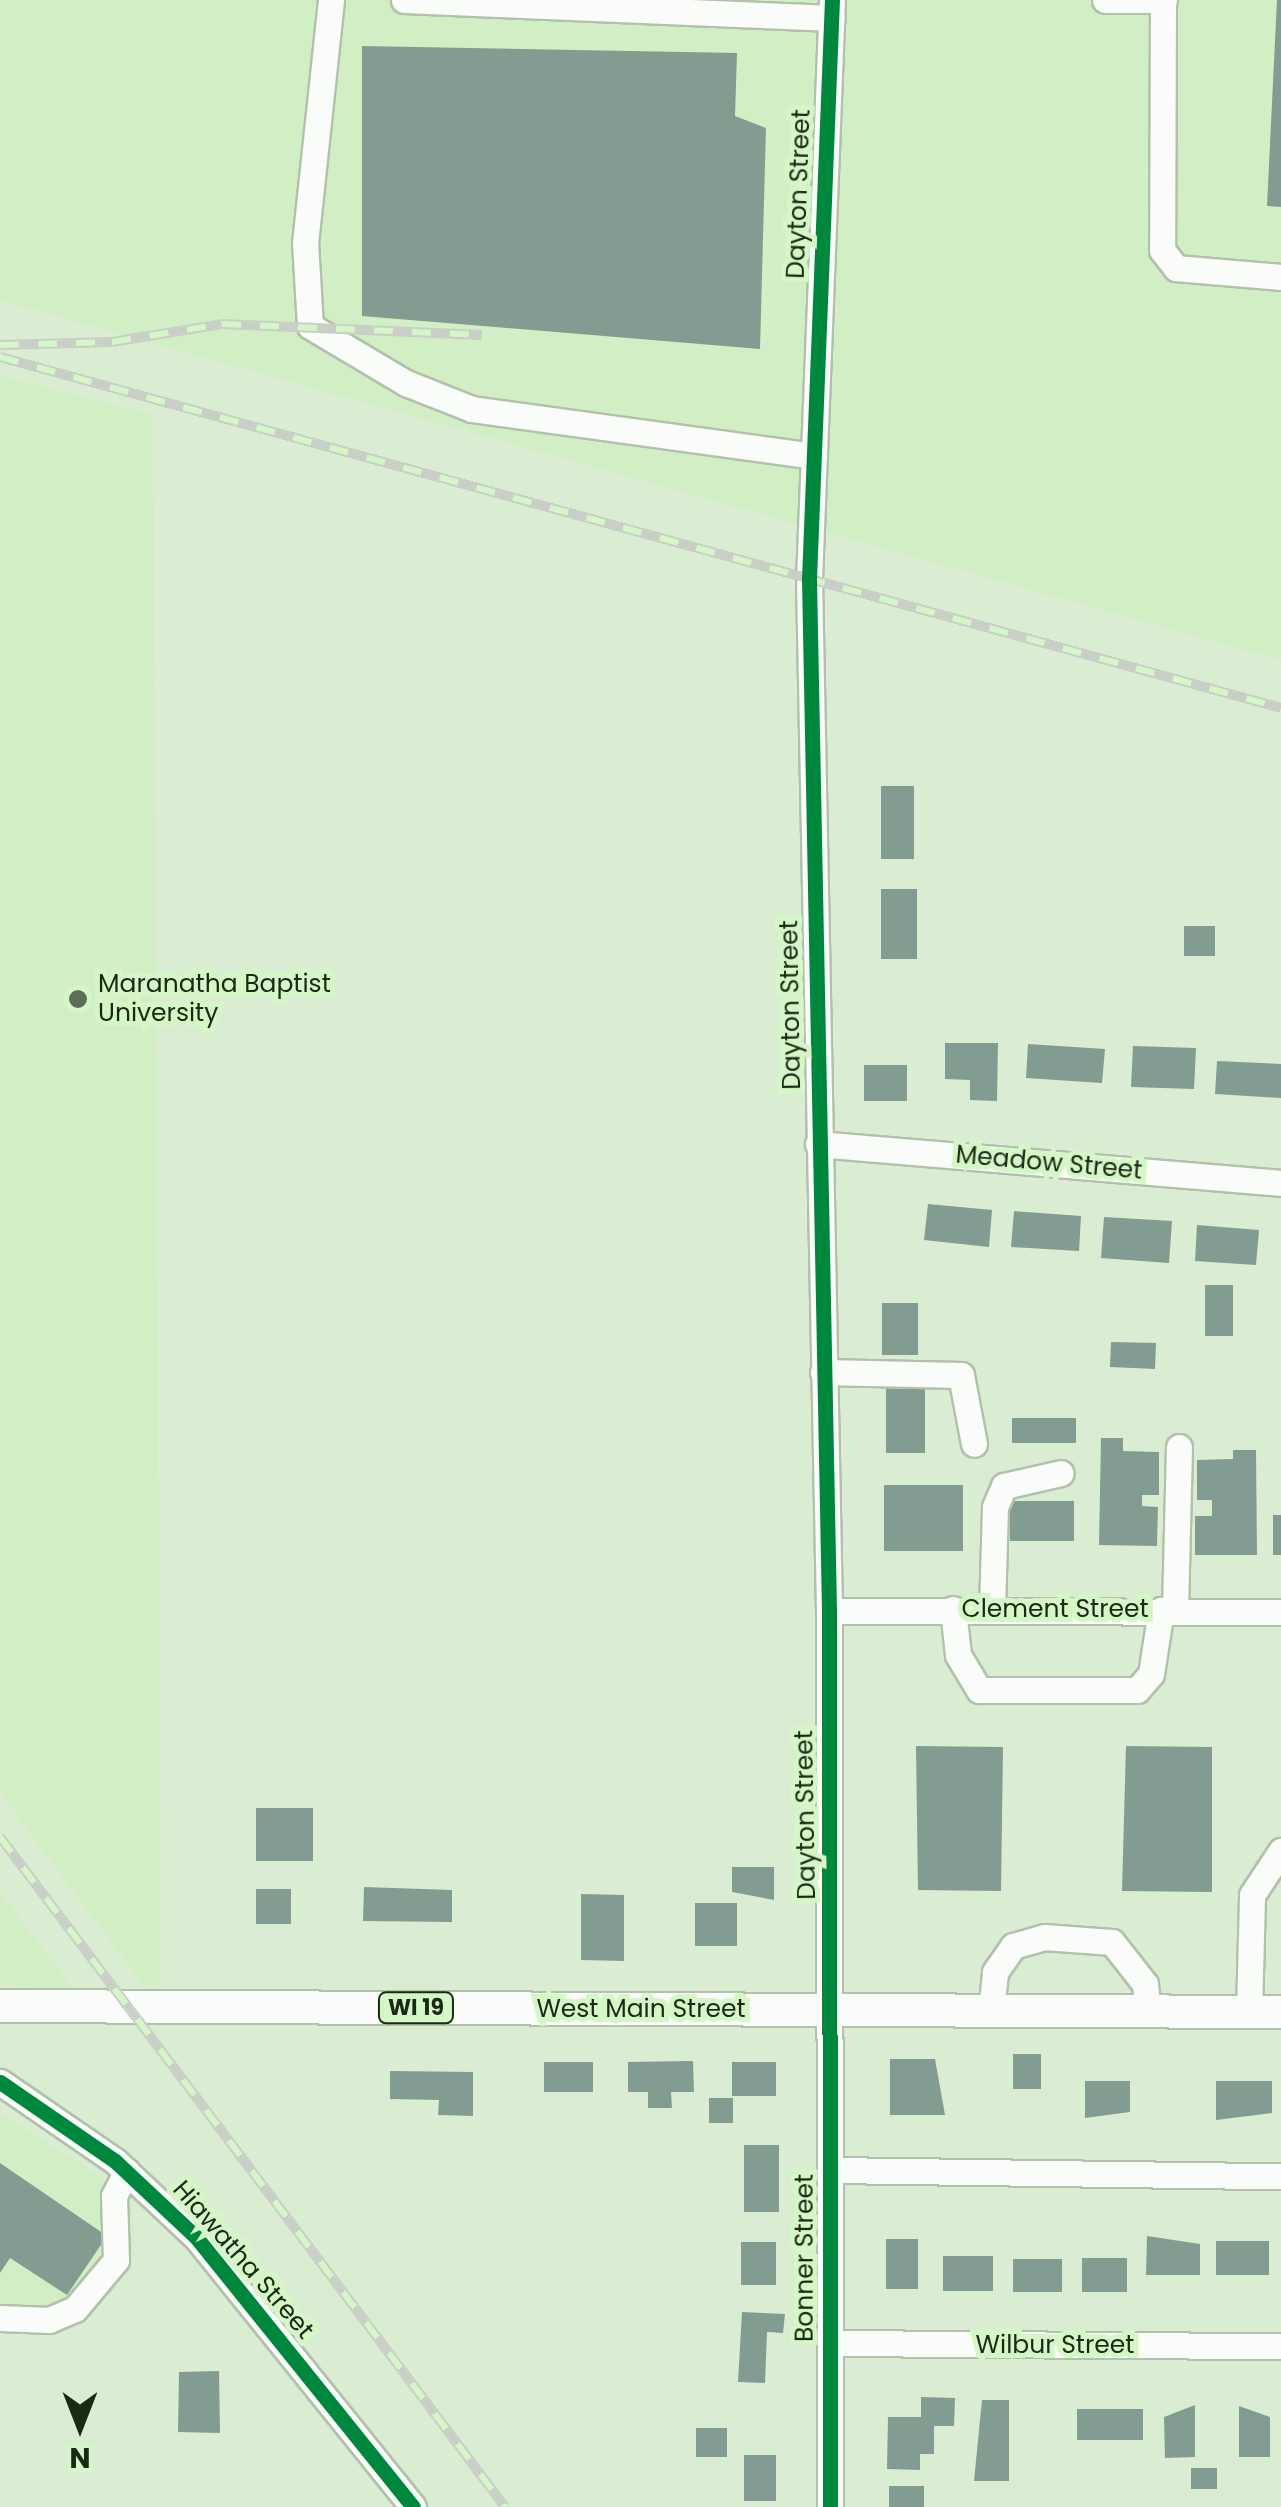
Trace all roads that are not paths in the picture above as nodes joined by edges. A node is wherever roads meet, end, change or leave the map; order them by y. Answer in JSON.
{"nodes":[{"id":1,"x":331,"y":0,"type":"edge"},
{"id":2,"x":404,"y":0,"type":"edge"},
{"id":3,"x":1105,"y":0,"type":"edge"},
{"id":4,"x":1164,"y":1,"type":"edge"},
{"id":5,"x":832,"y":9,"type":"edge"},
{"id":6,"x":1281,"y":277,"type":"edge"},
{"id":7,"x":814,"y":456,"type":"junction"},
{"id":8,"x":818,"y":1144,"type":"junction"},
{"id":9,"x":1281,"y":1184,"type":"edge"},
{"id":10,"x":823,"y":1372,"type":"junction"},
{"id":11,"x":974,"y":1444,"type":"dead end"},
{"id":12,"x":1179,"y":1448,"type":"dead end"},
{"id":13,"x":1061,"y":1473,"type":"dead end"},
{"id":14,"x":952,"y":1609,"type":"junction"},
{"id":15,"x":992,"y":1609,"type":"junction"},
{"id":16,"x":1168,"y":1610,"type":"junction"},
{"id":17,"x":829,"y":1611,"type":"junction"},
{"id":18,"x":1281,"y":1612,"type":"edge"},
{"id":19,"x":1281,"y":1851,"type":"edge"},
{"id":20,"x":0,"y":2006,"type":"edge"},
{"id":21,"x":833,"y":2010,"type":"junction"},
{"id":22,"x":991,"y":2010,"type":"junction"},
{"id":23,"x":1148,"y":2012,"type":"junction"},
{"id":24,"x":1265,"y":2012,"type":"edge"},
{"id":25,"x":0,"y":2082,"type":"edge"},
{"id":26,"x":830,"y":2170,"type":"junction"},
{"id":27,"x":127,"y":2171,"type":"junction"},
{"id":28,"x":1281,"y":2176,"type":"edge"},
{"id":29,"x":0,"y":2318,"type":"edge"},
{"id":30,"x":830,"y":2343,"type":"junction"},
{"id":31,"x":1281,"y":2346,"type":"edge"},
{"id":32,"x":413,"y":2507,"type":"edge"},
{"id":33,"x":830,"y":2507,"type":"edge"}],
"edges":[{"from":1,"to":7,"type":"street"},
{"from":2,"to":5,"type":"street"},
{"from":3,"to":4,"type":"street"},
{"from":4,"to":6,"type":"street"},
{"from":5,"to":7,"type":"street","name":"Dayton Street"},
{"from":7,"to":8,"type":"street","name":"Dayton Street"},
{"from":8,"to":9,"type":"street","name":"Meadow Street"},
{"from":8,"to":10,"type":"street","name":"Dayton Street"},
{"from":10,"to":11,"type":"street"},
{"from":10,"to":17,"type":"street","name":"Dayton Street"},
{"from":12,"to":16,"type":"street"},
{"from":13,"to":15,"type":"street"},
{"from":14,"to":15,"type":"street","name":"Clement Street"},
{"from":14,"to":16,"type":"street"},
{"from":14,"to":17,"type":"street","name":"Clement Street"},
{"from":15,"to":16,"type":"street","name":"Clement Street"},
{"from":16,"to":18,"type":"street","name":"Clement Street"},
{"from":17,"to":21,"type":"street","name":"Dayton Street"},
{"from":19,"to":24,"type":"street"},
{"from":20,"to":21,"type":"main road","name":"West Main Street","number":"WI 19"},
{"from":21,"to":22,"type":"main road","name":"West Main Street","number":"WI 19"},
{"from":21,"to":26,"type":"street","name":"Bonner Street"},
{"from":22,"to":23,"type":"main road","name":"West Main Street","number":"WI 19"},
{"from":22,"to":23,"type":"street"},
{"from":23,"to":24,"type":"main road","name":"West Main Street","number":"WI 19"},
{"from":25,"to":27,"type":"street","name":"Hiawatha Street"},
{"from":26,"to":28,"type":"street"},
{"from":26,"to":30,"type":"street","name":"Bonner Street"},
{"from":27,"to":29,"type":"street"},
{"from":27,"to":32,"type":"street","name":"Hiawatha Street"},
{"from":30,"to":31,"type":"street","name":"Wilbur Street"},
{"from":30,"to":33,"type":"street","name":"Bonner Street"}]}
